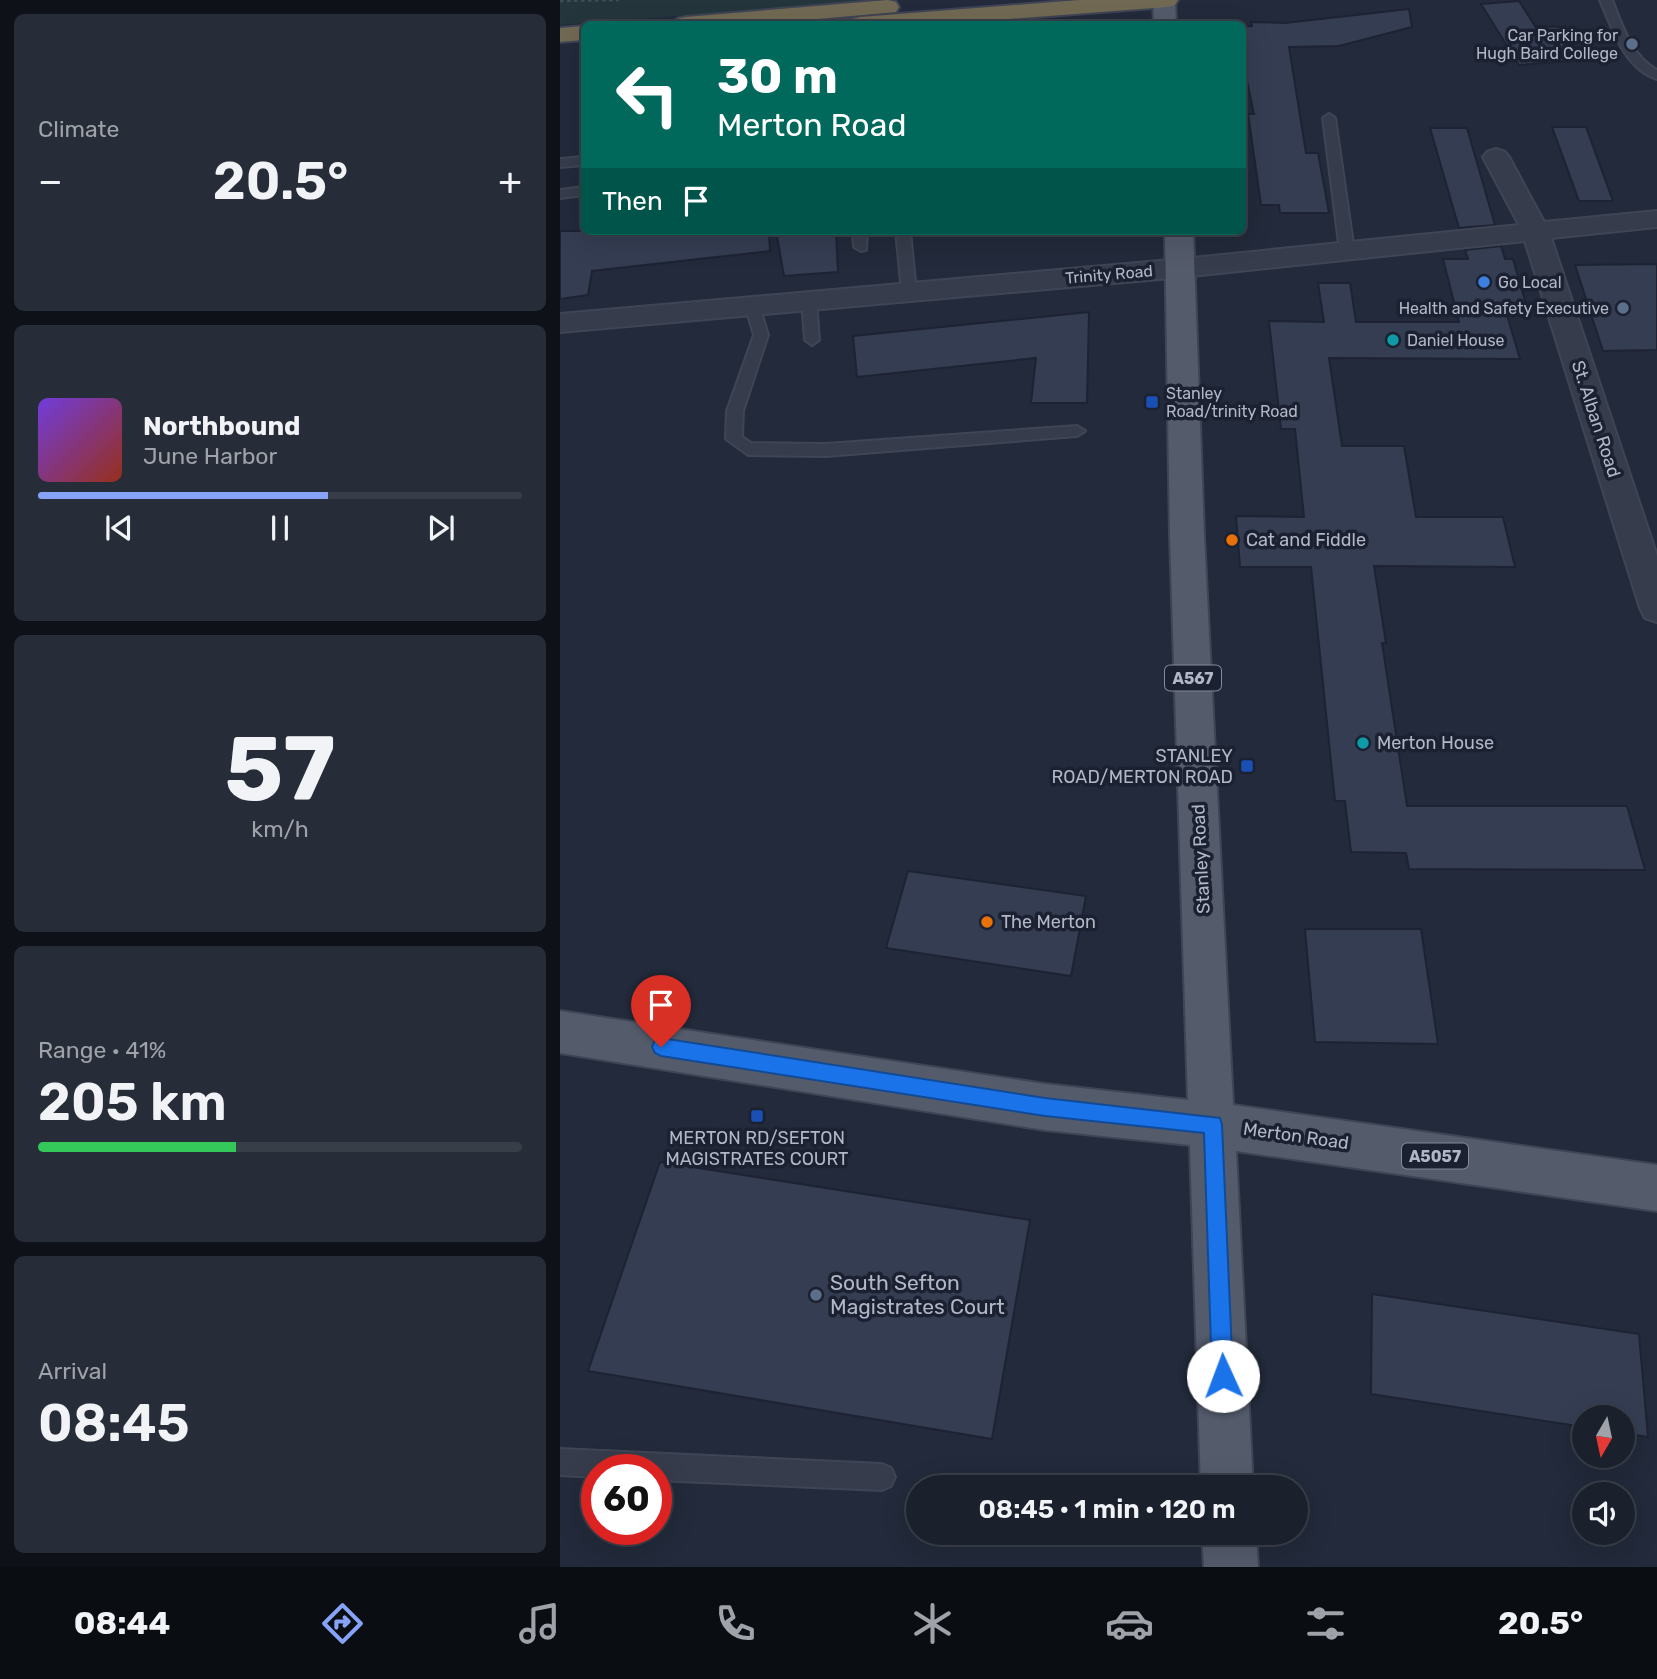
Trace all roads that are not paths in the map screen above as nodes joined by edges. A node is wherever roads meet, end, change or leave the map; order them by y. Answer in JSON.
{"nodes":[{"id":1,"x":976,"y":0,"type":"edge"},
{"id":2,"x":1165,"y":0,"type":"edge"},
{"id":3,"x":1606,"y":0,"type":"edge"},
{"id":4,"x":721,"y":21,"type":"edge"},
{"id":5,"x":898,"y":21,"type":"edge"},
{"id":6,"x":1165,"y":21,"type":"edge"},
{"id":7,"x":581,"y":33,"type":"edge"},
{"id":8,"x":560,"y":35,"type":"edge"},
{"id":9,"x":581,"y":46,"type":"edge"},
{"id":10,"x":560,"y":48,"type":"edge"},
{"id":11,"x":1657,"y":75,"type":"edge"},
{"id":12,"x":1329,"y":118,"type":"dead end"},
{"id":13,"x":1496,"y":157,"type":"dead end"},
{"id":14,"x":581,"y":161,"type":"edge"},
{"id":15,"x":560,"y":163,"type":"edge"},
{"id":16,"x":581,"y":191,"type":"edge"},
{"id":17,"x":560,"y":194,"type":"edge"},
{"id":18,"x":1657,"y":219,"type":"edge"},
{"id":19,"x":1535,"y":230,"type":"junction"},
{"id":20,"x":860,"y":235,"type":"edge"},
{"id":21,"x":903,"y":235,"type":"edge"},
{"id":22,"x":1180,"y":235,"type":"edge"},
{"id":23,"x":861,"y":247,"type":"dead end"},
{"id":24,"x":1347,"y":251,"type":"junction"},
{"id":25,"x":1182,"y":268,"type":"junction"},
{"id":26,"x":909,"y":292,"type":"junction"},
{"id":27,"x":809,"y":300,"type":"junction"},
{"id":28,"x":752,"y":305,"type":"junction"},
{"id":29,"x":560,"y":323,"type":"edge"},
{"id":30,"x":812,"y":340,"type":"dead end"},
{"id":31,"x":1077,"y":432,"type":"dead end"},
{"id":32,"x":1657,"y":608,"type":"edge"},
{"id":33,"x":560,"y":1032,"type":"edge"},
{"id":34,"x":1213,"y":1125,"type":"junction"},
{"id":35,"x":1657,"y":1188,"type":"edge"},
{"id":36,"x":560,"y":1462,"type":"edge"},
{"id":37,"x":1226,"y":1475,"type":"edge"},
{"id":38,"x":882,"y":1477,"type":"dead end"},
{"id":39,"x":1230,"y":1545,"type":"edge"},
{"id":40,"x":1231,"y":1567,"type":"edge"}],
"edges":[{"from":1,"to":4,"type":"highway"},
{"from":2,"to":5,"type":"highway"},
{"from":2,"to":6,"type":"main road"},
{"from":3,"to":11,"type":"lane"},
{"from":7,"to":8,"type":"highway"},
{"from":9,"to":10,"type":"highway"},
{"from":12,"to":24,"type":"lane"},
{"from":13,"to":19,"type":"street","name":"St. Alban Road"},
{"from":14,"to":15,"type":"lane"},
{"from":16,"to":17,"type":"lane"},
{"from":18,"to":19,"type":"street","name":"Trinity Road"},
{"from":19,"to":24,"type":"street","name":"Trinity Road"},
{"from":19,"to":32,"type":"street","name":"St. Alban Road"},
{"from":20,"to":23,"type":"lane"},
{"from":21,"to":26,"type":"lane"},
{"from":22,"to":25,"type":"main road","name":"Stanley Road","number":"A567"},
{"from":24,"to":25,"type":"street","name":"Trinity Road"},
{"from":25,"to":26,"type":"street","name":"Trinity Road"},
{"from":25,"to":34,"type":"main road","name":"Stanley Road","number":"A567"},
{"from":26,"to":27,"type":"street","name":"Trinity Road"},
{"from":27,"to":28,"type":"street","name":"Trinity Road"},
{"from":27,"to":30,"type":"lane"},
{"from":28,"to":29,"type":"street","name":"Trinity Road"},
{"from":28,"to":31,"type":"lane"},
{"from":33,"to":34,"type":"main road","name":"Merton Road","number":"A5057"},
{"from":34,"to":35,"type":"main road","name":"Merton Road","number":"A5057"},
{"from":34,"to":37,"type":"main road","name":"Stanley Road","number":"A567"},
{"from":36,"to":38,"type":"lane"},
{"from":39,"to":40,"type":"main road"}]}
